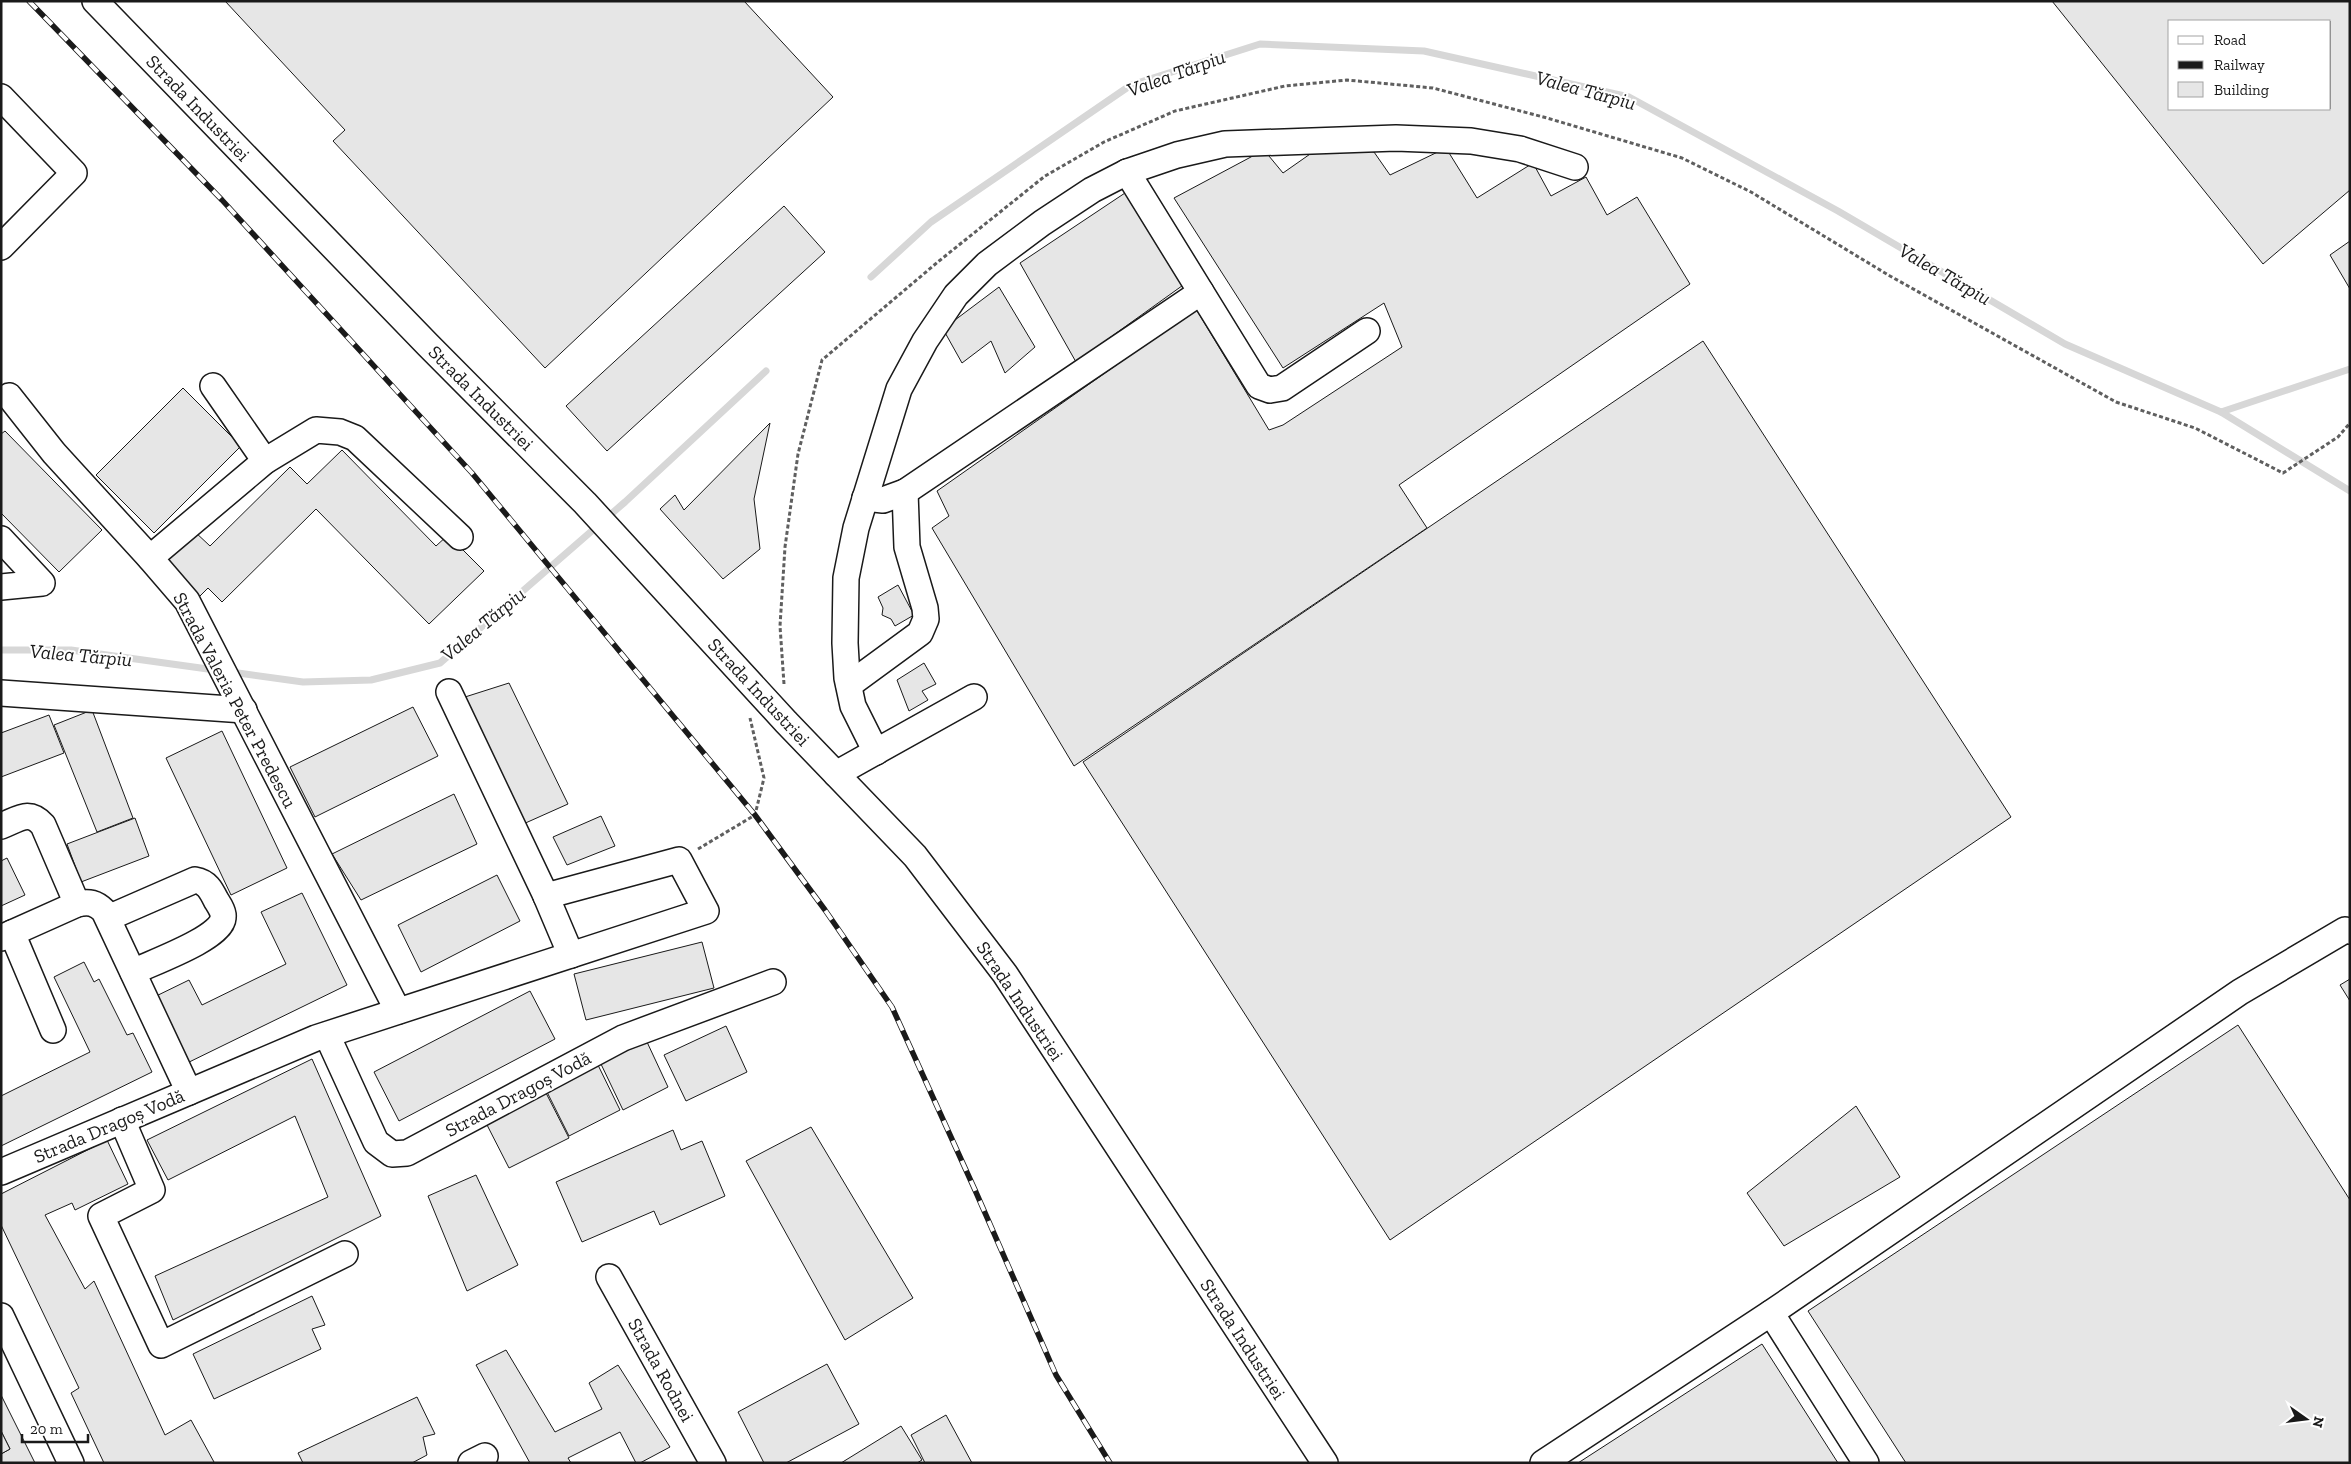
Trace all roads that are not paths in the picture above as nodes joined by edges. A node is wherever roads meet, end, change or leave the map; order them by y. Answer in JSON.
{"nodes":[{"id":1,"x":95,"y":1,"type":"edge"},
{"id":2,"x":1,"y":97,"type":"edge"},
{"id":3,"x":1575,"y":167,"type":"dead end"},
{"id":4,"x":1127,"y":172,"type":"junction"},
{"id":5,"x":1,"y":247,"type":"edge"},
{"id":6,"x":1201,"y":292,"type":"junction"},
{"id":7,"x":1367,"y":331,"type":"dead end"},
{"id":8,"x":213,"y":386,"type":"dead end"},
{"id":9,"x":9,"y":396,"type":"dead end"},
{"id":10,"x":265,"y":461,"type":"junction"},
{"id":11,"x":905,"y":492,"type":"junction"},
{"id":12,"x":865,"y":498,"type":"junction"},
{"id":13,"x":460,"y":537,"type":"dead end"},
{"id":14,"x":1,"y":539,"type":"edge"},
{"id":15,"x":150,"y":558,"type":"junction"},
{"id":16,"x":1,"y":587,"type":"edge"},
{"id":17,"x":849,"y":685,"type":"junction"},
{"id":18,"x":449,"y":692,"type":"dead end"},
{"id":19,"x":1,"y":693,"type":"edge"},
{"id":20,"x":974,"y":697,"type":"dead end"},
{"id":21,"x":244,"y":710,"type":"junction"},
{"id":22,"x":876,"y":752,"type":"junction"},
{"id":23,"x":836,"y":774,"type":"junction"},
{"id":24,"x":1,"y":826,"type":"edge"},
{"id":25,"x":546,"y":896,"type":"junction"},
{"id":26,"x":77,"y":904,"type":"junction"},
{"id":27,"x":108,"y":918,"type":"junction"},
{"id":28,"x":2350,"y":931,"type":"edge"},
{"id":29,"x":7,"y":935,"type":"edge"},
{"id":30,"x":571,"y":955,"type":"junction"},
{"id":31,"x":133,"y":972,"type":"junction"},
{"id":32,"x":773,"y":982,"type":"dead end"},
{"id":33,"x":398,"y":1011,"type":"junction"},
{"id":34,"x":53,"y":1030,"type":"dead end"},
{"id":35,"x":327,"y":1035,"type":"junction"},
{"id":36,"x":189,"y":1092,"type":"junction"},
{"id":37,"x":122,"y":1120,"type":"junction"},
{"id":38,"x":1,"y":1172,"type":"edge"},
{"id":39,"x":346,"y":1254,"type":"dead end"},
{"id":40,"x":609,"y":1277,"type":"dead end"},
{"id":41,"x":1771,"y":1313,"type":"junction"},
{"id":42,"x":1,"y":1316,"type":"edge"},
{"id":43,"x":71,"y":1463,"type":"edge"},
{"id":44,"x":713,"y":1463,"type":"edge"},
{"id":45,"x":1325,"y":1463,"type":"edge"},
{"id":46,"x":1543,"y":1463,"type":"edge"},
{"id":47,"x":1866,"y":1463,"type":"edge"}],
"edges":[{"from":1,"to":23,"type":"street","name":"Strada Industriei"},
{"from":2,"to":5,"type":"street"},
{"from":3,"to":4,"type":"street"},
{"from":4,"to":6,"type":"street"},
{"from":4,"to":12,"type":"street"},
{"from":6,"to":7,"type":"street"},
{"from":6,"to":11,"type":"street"},
{"from":8,"to":10,"type":"street"},
{"from":9,"to":15,"type":"street","name":"Strada Valeria Peter Predescu"},
{"from":10,"to":13,"type":"street"},
{"from":10,"to":15,"type":"street"},
{"from":11,"to":12,"type":"street"},
{"from":11,"to":17,"type":"street"},
{"from":12,"to":17,"type":"street"},
{"from":14,"to":16,"type":"street"},
{"from":15,"to":21,"type":"street","name":"Strada Valeria Peter Predescu"},
{"from":17,"to":22,"type":"street"},
{"from":18,"to":25,"type":"street"},
{"from":19,"to":21,"type":"street"},
{"from":20,"to":22,"type":"street"},
{"from":21,"to":33,"type":"street","name":"Strada Valeria Peter Predescu"},
{"from":22,"to":23,"type":"street"},
{"from":23,"to":45,"type":"street","name":"Strada Industriei"},
{"from":24,"to":26,"type":"street"},
{"from":25,"to":30,"type":"street"},
{"from":25,"to":30,"type":"street","name":"Strada Dragoș Vodă"},
{"from":26,"to":27,"type":"street"},
{"from":26,"to":29,"type":"street"},
{"from":27,"to":31,"type":"street"},
{"from":27,"to":31,"type":"street"},
{"from":28,"to":41,"type":"street"},
{"from":29,"to":34,"type":"street"},
{"from":30,"to":33,"type":"street","name":"Strada Dragoș Vodă"},
{"from":31,"to":36,"type":"street"},
{"from":32,"to":35,"type":"street","name":"Strada Dragoș Vodă"},
{"from":33,"to":35,"type":"street","name":"Strada Dragoș Vodă"},
{"from":35,"to":36,"type":"street","name":"Strada Dragoș Vodă"},
{"from":36,"to":37,"type":"street","name":"Strada Dragoș Vodă"},
{"from":37,"to":38,"type":"street","name":"Strada Dragoș Vodă"},
{"from":37,"to":39,"type":"street"},
{"from":40,"to":44,"type":"street","name":"Strada Rodnei"},
{"from":41,"to":46,"type":"street"},
{"from":41,"to":47,"type":"street"},
{"from":42,"to":43,"type":"street"}]}
